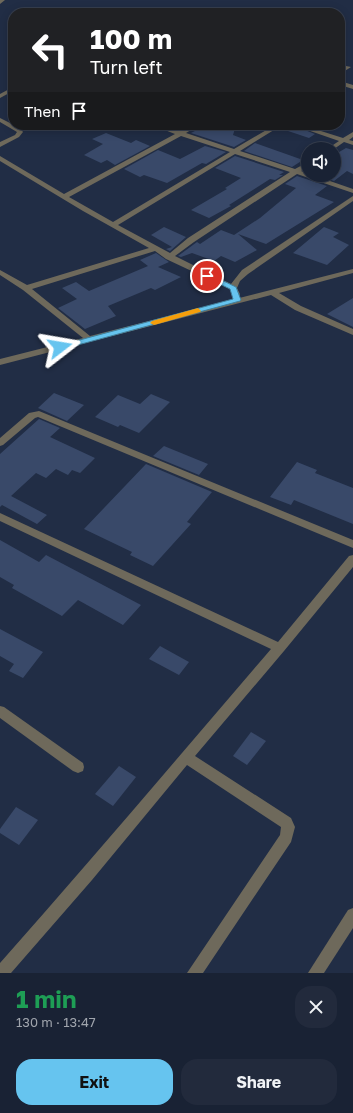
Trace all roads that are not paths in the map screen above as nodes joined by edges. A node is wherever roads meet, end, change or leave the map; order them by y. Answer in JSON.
{"nodes":[{"id":1,"x":348,"y":67,"type":"dead end"},
{"id":2,"x":345,"y":69,"type":"edge"},
{"id":3,"x":19,"y":130,"type":"edge"},
{"id":4,"x":172,"y":130,"type":"edge"},
{"id":5,"x":187,"y":130,"type":"edge"},
{"id":6,"x":271,"y":130,"type":"edge"},
{"id":7,"x":312,"y":130,"type":"edge"},
{"id":8,"x":182,"y":133,"type":"junction"},
{"id":9,"x":353,"y":134,"type":"edge"},
{"id":10,"x":344,"y":140,"type":"junction"},
{"id":11,"x":341,"y":142,"type":"edge"},
{"id":12,"x":353,"y":143,"type":"edge"},
{"id":13,"x":0,"y":145,"type":"edge"},
{"id":14,"x":234,"y":152,"type":"junction"},
{"id":15,"x":0,"y":158,"type":"edge"},
{"id":16,"x":301,"y":169,"type":"edge"},
{"id":17,"x":296,"y":172,"type":"junction"},
{"id":18,"x":353,"y":191,"type":"edge"},
{"id":19,"x":64,"y":197,"type":"junction"},
{"id":20,"x":353,"y":198,"type":"edge"},
{"id":21,"x":113,"y":225,"type":"junction"},
{"id":22,"x":155,"y":249,"type":"junction"},
{"id":23,"x":169,"y":257,"type":"junction"},
{"id":24,"x":353,"y":271,"type":"edge"},
{"id":25,"x":0,"y":272,"type":"edge"},
{"id":26,"x":26,"y":288,"type":"junction"},
{"id":27,"x":233,"y":288,"type":"junction"},
{"id":28,"x":271,"y":291,"type":"junction"},
{"id":29,"x":238,"y":300,"type":"junction"},
{"id":30,"x":353,"y":332,"type":"edge"},
{"id":31,"x":90,"y":340,"type":"junction"},
{"id":32,"x":0,"y":362,"type":"edge"},
{"id":33,"x":1,"y":440,"type":"edge"},
{"id":34,"x":0,"y":517,"type":"edge"},
{"id":35,"x":353,"y":544,"type":"edge"},
{"id":36,"x":353,"y":559,"type":"edge"},
{"id":37,"x":280,"y":648,"type":"junction"},
{"id":38,"x":0,"y":711,"type":"edge"},
{"id":39,"x":186,"y":757,"type":"junction"},
{"id":40,"x":78,"y":767,"type":"dead end"},
{"id":41,"x":353,"y":914,"type":"edge"},
{"id":42,"x":0,"y":973,"type":"edge"},
{"id":43,"x":194,"y":973,"type":"edge"},
{"id":44,"x":315,"y":973,"type":"edge"}],
"edges":[{"from":1,"to":2,"type":"street"},
{"from":3,"to":13,"type":"street"},
{"from":4,"to":8,"type":"street"},
{"from":5,"to":8,"type":"street"},
{"from":6,"to":14,"type":"street"},
{"from":7,"to":10,"type":"street"},
{"from":8,"to":14,"type":"street"},
{"from":8,"to":19,"type":"street"},
{"from":9,"to":10,"type":"street"},
{"from":10,"to":11,"type":"street"},
{"from":10,"to":12,"type":"street"},
{"from":14,"to":17,"type":"street"},
{"from":14,"to":21,"type":"street"},
{"from":15,"to":19,"type":"street"},
{"from":16,"to":17,"type":"street"},
{"from":17,"to":18,"type":"street"},
{"from":17,"to":23,"type":"street"},
{"from":19,"to":21,"type":"street"},
{"from":20,"to":27,"type":"street"},
{"from":21,"to":22,"type":"street"},
{"from":22,"to":23,"type":"street"},
{"from":22,"to":26,"type":"street"},
{"from":23,"to":27,"type":"street"},
{"from":24,"to":28,"type":"street"},
{"from":25,"to":26,"type":"street"},
{"from":26,"to":31,"type":"street"},
{"from":27,"to":29,"type":"street"},
{"from":28,"to":29,"type":"street"},
{"from":28,"to":30,"type":"street"},
{"from":29,"to":31,"type":"street"},
{"from":31,"to":32,"type":"street"},
{"from":33,"to":35,"type":"street"},
{"from":34,"to":37,"type":"street"},
{"from":36,"to":37,"type":"street"},
{"from":37,"to":39,"type":"street"},
{"from":38,"to":40,"type":"street"},
{"from":39,"to":42,"type":"street"},
{"from":39,"to":43,"type":"street"},
{"from":41,"to":44,"type":"street"}]}
